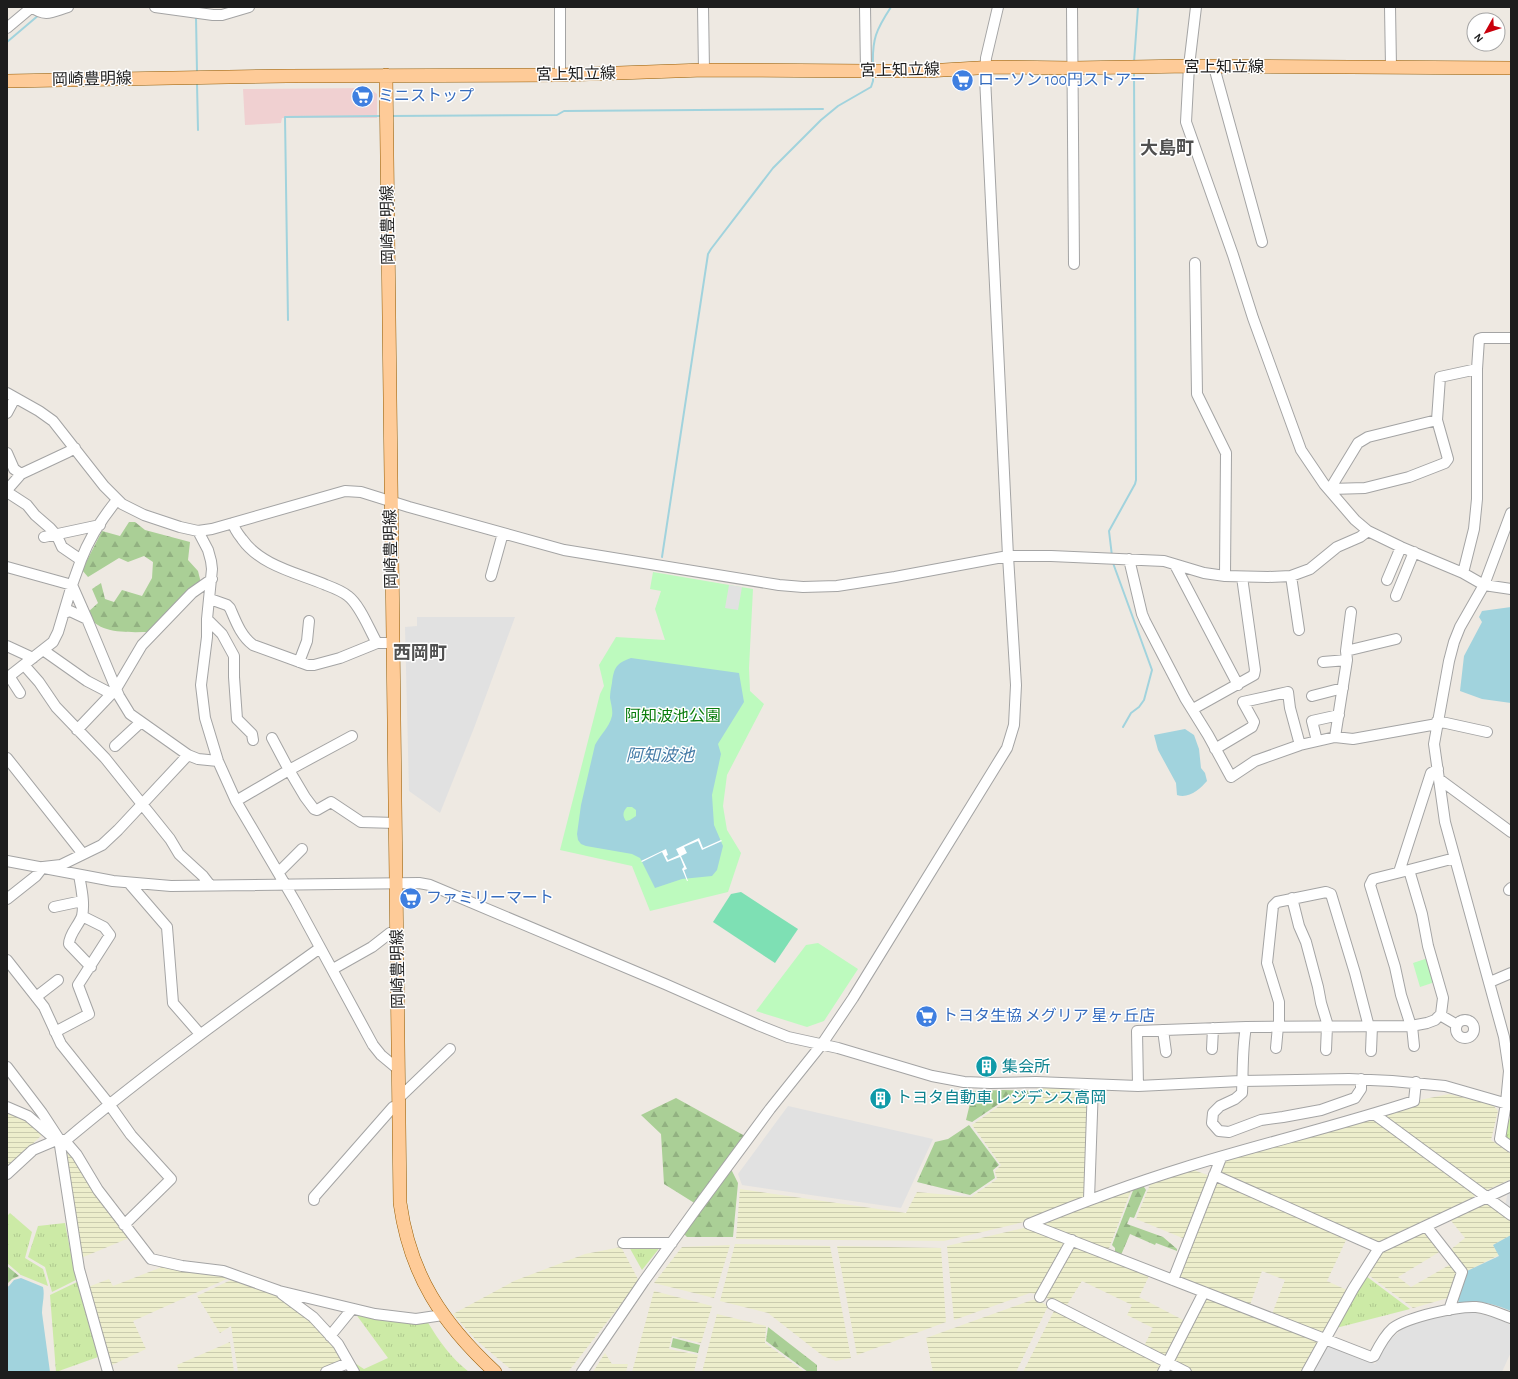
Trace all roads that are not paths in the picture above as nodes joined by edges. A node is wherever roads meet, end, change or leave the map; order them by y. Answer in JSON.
{"nodes":[{"id":1,"x":68,"y":7,"type":"edge"},
{"id":2,"x":155,"y":7,"type":"edge"},
{"id":3,"x":250,"y":7,"type":"edge"},
{"id":4,"x":560,"y":7,"type":"edge"},
{"id":5,"x":703,"y":7,"type":"edge"},
{"id":6,"x":865,"y":7,"type":"edge"},
{"id":7,"x":998,"y":7,"type":"edge"},
{"id":8,"x":1072,"y":7,"type":"edge"},
{"id":9,"x":1196,"y":7,"type":"edge"},
{"id":10,"x":1390,"y":7,"type":"edge"},
{"id":11,"x":7,"y":28,"type":"edge"},
{"id":12,"x":1190,"y":66,"type":"junction"},
{"id":13,"x":1214,"y":67,"type":"junction"},
{"id":14,"x":1390,"y":67,"type":"junction"},
{"id":15,"x":985,"y":68,"type":"junction"},
{"id":16,"x":1073,"y":68,"type":"junction"},
{"id":17,"x":1511,"y":68,"type":"edge"},
{"id":18,"x":704,"y":70,"type":"junction"},
{"id":19,"x":866,"y":71,"type":"junction"},
{"id":20,"x":386,"y":75,"type":"junction"},
{"id":21,"x":560,"y":75,"type":"junction"},
{"id":22,"x":7,"y":81,"type":"edge"},
{"id":23,"x":1262,"y":242,"type":"dead end"},
{"id":24,"x":1195,"y":262,"type":"dead end"},
{"id":25,"x":1074,"y":264,"type":"dead end"},
{"id":26,"x":1511,"y":338,"type":"edge"},
{"id":27,"x":1477,"y":369,"type":"junction"},
{"id":28,"x":11,"y":395,"type":"edge"},
{"id":29,"x":7,"y":413,"type":"edge"},
{"id":30,"x":1437,"y":420,"type":"junction"},
{"id":31,"x":74,"y":448,"type":"junction"},
{"id":32,"x":7,"y":454,"type":"edge"},
{"id":33,"x":21,"y":474,"type":"junction"},
{"id":34,"x":1330,"y":489,"type":"junction"},
{"id":35,"x":7,"y":491,"type":"edge"},
{"id":36,"x":117,"y":500,"type":"junction"},
{"id":37,"x":391,"y":501,"type":"junction"},
{"id":38,"x":1511,"y":513,"type":"edge"},
{"id":39,"x":233,"y":523,"type":"junction"},
{"id":40,"x":100,"y":525,"type":"junction"},
{"id":41,"x":198,"y":531,"type":"junction"},
{"id":42,"x":1368,"y":531,"type":"junction"},
{"id":43,"x":503,"y":533,"type":"junction"},
{"id":44,"x":55,"y":534,"type":"junction"},
{"id":45,"x":44,"y":537,"type":"dead end"},
{"id":46,"x":1401,"y":547,"type":"junction"},
{"id":47,"x":1414,"y":552,"type":"junction"},
{"id":48,"x":1008,"y":556,"type":"junction"},
{"id":49,"x":1129,"y":559,"type":"junction"},
{"id":50,"x":81,"y":560,"type":"junction"},
{"id":51,"x":1175,"y":565,"type":"junction"},
{"id":52,"x":7,"y":567,"type":"edge"},
{"id":53,"x":1463,"y":573,"type":"junction"},
{"id":54,"x":491,"y":576,"type":"dead end"},
{"id":55,"x":1225,"y":576,"type":"junction"},
{"id":56,"x":1291,"y":576,"type":"junction"},
{"id":57,"x":1242,"y":577,"type":"junction"},
{"id":58,"x":212,"y":579,"type":"junction"},
{"id":59,"x":1387,"y":580,"type":"dead end"},
{"id":60,"x":72,"y":585,"type":"junction"},
{"id":61,"x":1484,"y":585,"type":"junction"},
{"id":62,"x":1511,"y":588,"type":"edge"},
{"id":63,"x":1396,"y":596,"type":"dead end"},
{"id":64,"x":210,"y":599,"type":"junction"},
{"id":65,"x":1351,"y":612,"type":"dead end"},
{"id":66,"x":64,"y":613,"type":"junction"},
{"id":67,"x":87,"y":619,"type":"junction"},
{"id":68,"x":207,"y":619,"type":"junction"},
{"id":69,"x":309,"y":621,"type":"dead end"},
{"id":70,"x":1299,"y":630,"type":"dead end"},
{"id":71,"x":1396,"y":639,"type":"dead end"},
{"id":72,"x":377,"y":643,"type":"junction"},
{"id":73,"x":393,"y":643,"type":"junction"},
{"id":74,"x":7,"y":646,"type":"edge"},
{"id":75,"x":43,"y":650,"type":"junction"},
{"id":76,"x":1347,"y":655,"type":"junction"},
{"id":77,"x":33,"y":658,"type":"junction"},
{"id":78,"x":299,"y":662,"type":"junction"},
{"id":79,"x":1323,"y":662,"type":"dead end"},
{"id":80,"x":24,"y":665,"type":"junction"},
{"id":81,"x":8,"y":677,"type":"edge"},
{"id":82,"x":1238,"y":685,"type":"junction"},
{"id":83,"x":1343,"y":688,"type":"junction"},
{"id":84,"x":114,"y":691,"type":"junction"},
{"id":85,"x":20,"y":692,"type":"dead end"},
{"id":86,"x":1312,"y":696,"type":"dead end"},
{"id":87,"x":1193,"y":709,"type":"junction"},
{"id":88,"x":1339,"y":715,"type":"junction"},
{"id":89,"x":141,"y":722,"type":"junction"},
{"id":90,"x":1437,"y":722,"type":"junction"},
{"id":91,"x":77,"y":730,"type":"junction"},
{"id":92,"x":1487,"y":732,"type":"dead end"},
{"id":93,"x":352,"y":736,"type":"dead end"},
{"id":94,"x":1336,"y":737,"type":"junction"},
{"id":95,"x":272,"y":738,"type":"dead end"},
{"id":96,"x":253,"y":740,"type":"dead end"},
{"id":97,"x":1317,"y":741,"type":"junction"},
{"id":98,"x":1300,"y":745,"type":"junction"},
{"id":99,"x":115,"y":746,"type":"dead end"},
{"id":100,"x":1216,"y":749,"type":"junction"},
{"id":101,"x":188,"y":755,"type":"junction"},
{"id":102,"x":7,"y":758,"type":"edge"},
{"id":103,"x":218,"y":761,"type":"junction"},
{"id":104,"x":289,"y":770,"type":"junction"},
{"id":105,"x":1439,"y":774,"type":"junction"},
{"id":106,"x":236,"y":801,"type":"junction"},
{"id":107,"x":141,"y":804,"type":"junction"},
{"id":108,"x":396,"y":823,"type":"junction"},
{"id":109,"x":1510,"y":828,"type":"edge"},
{"id":110,"x":302,"y":849,"type":"dead end"},
{"id":111,"x":83,"y":854,"type":"junction"},
{"id":112,"x":1455,"y":858,"type":"junction"},
{"id":113,"x":7,"y":861,"type":"edge"},
{"id":114,"x":43,"y":867,"type":"junction"},
{"id":115,"x":1404,"y":871,"type":"junction"},
{"id":116,"x":278,"y":872,"type":"junction"},
{"id":117,"x":79,"y":875,"type":"junction"},
{"id":118,"x":397,"y":882,"type":"junction"},
{"id":119,"x":129,"y":883,"type":"junction"},
{"id":120,"x":285,"y":884,"type":"junction"},
{"id":121,"x":210,"y":885,"type":"junction"},
{"id":122,"x":7,"y":898,"type":"edge"},
{"id":123,"x":1292,"y":898,"type":"junction"},
{"id":124,"x":82,"y":901,"type":"junction"},
{"id":125,"x":54,"y":907,"type":"dead end"},
{"id":126,"x":82,"y":916,"type":"junction"},
{"id":127,"x":398,"y":932,"type":"junction"},
{"id":128,"x":320,"y":948,"type":"junction"},
{"id":129,"x":7,"y":960,"type":"edge"},
{"id":130,"x":91,"y":967,"type":"junction"},
{"id":131,"x":333,"y":969,"type":"junction"},
{"id":132,"x":1511,"y":973,"type":"edge"},
{"id":133,"x":58,"y":980,"type":"dead end"},
{"id":134,"x":1490,"y":982,"type":"junction"},
{"id":135,"x":36,"y":997,"type":"junction"},
{"id":136,"x":1440,"y":1015,"type":"junction"},
{"id":137,"x":1457,"y":1025,"type":"dead end"},
{"id":138,"x":1279,"y":1026,"type":"junction"},
{"id":139,"x":1328,"y":1026,"type":"junction"},
{"id":140,"x":1411,"y":1026,"type":"junction"},
{"id":141,"x":1246,"y":1027,"type":"junction"},
{"id":142,"x":1371,"y":1027,"type":"junction"},
{"id":143,"x":1213,"y":1028,"type":"junction"},
{"id":144,"x":1163,"y":1030,"type":"junction"},
{"id":145,"x":55,"y":1032,"type":"junction"},
{"id":146,"x":200,"y":1034,"type":"junction"},
{"id":147,"x":822,"y":1044,"type":"junction"},
{"id":148,"x":1414,"y":1046,"type":"dead end"},
{"id":149,"x":1276,"y":1048,"type":"dead end"},
{"id":150,"x":450,"y":1049,"type":"dead end"},
{"id":151,"x":1212,"y":1049,"type":"dead end"},
{"id":152,"x":1326,"y":1050,"type":"dead end"},
{"id":153,"x":1371,"y":1051,"type":"dead end"},
{"id":154,"x":1166,"y":1052,"type":"dead end"},
{"id":155,"x":7,"y":1068,"type":"edge"},
{"id":156,"x":399,"y":1070,"type":"junction"},
{"id":157,"x":1361,"y":1079,"type":"junction"},
{"id":158,"x":1242,"y":1081,"type":"junction"},
{"id":159,"x":1416,"y":1082,"type":"junction"},
{"id":160,"x":1093,"y":1085,"type":"junction"},
{"id":161,"x":1138,"y":1086,"type":"junction"},
{"id":162,"x":399,"y":1102,"type":"junction"},
{"id":163,"x":109,"y":1104,"type":"junction"},
{"id":164,"x":1509,"y":1104,"type":"edge"},
{"id":165,"x":7,"y":1107,"type":"edge"},
{"id":166,"x":1374,"y":1114,"type":"junction"},
{"id":167,"x":60,"y":1140,"type":"junction"},
{"id":168,"x":1511,"y":1147,"type":"edge"},
{"id":169,"x":1221,"y":1158,"type":"junction"},
{"id":170,"x":7,"y":1174,"type":"edge"},
{"id":171,"x":1214,"y":1175,"type":"junction"},
{"id":172,"x":1511,"y":1186,"type":"edge"},
{"id":173,"x":1486,"y":1197,"type":"junction"},
{"id":174,"x":1089,"y":1199,"type":"junction"},
{"id":175,"x":314,"y":1200,"type":"dead end"},
{"id":176,"x":1511,"y":1215,"type":"edge"},
{"id":177,"x":124,"y":1224,"type":"junction"},
{"id":178,"x":1426,"y":1226,"type":"junction"},
{"id":179,"x":1072,"y":1240,"type":"junction"},
{"id":180,"x":623,"y":1243,"type":"dead end"},
{"id":181,"x":672,"y":1243,"type":"junction"},
{"id":182,"x":1379,"y":1248,"type":"junction"},
{"id":183,"x":1173,"y":1280,"type":"junction"},
{"id":184,"x":279,"y":1292,"type":"junction"},
{"id":185,"x":1204,"y":1292,"type":"junction"},
{"id":186,"x":1040,"y":1297,"type":"dead end"},
{"id":187,"x":1052,"y":1304,"type":"dead end"},
{"id":188,"x":352,"y":1308,"type":"junction"},
{"id":189,"x":1449,"y":1310,"type":"junction"},
{"id":190,"x":443,"y":1315,"type":"junction"},
{"id":191,"x":1511,"y":1318,"type":"edge"},
{"id":192,"x":330,"y":1336,"type":"junction"},
{"id":193,"x":1325,"y":1339,"type":"junction"},
{"id":194,"x":348,"y":1363,"type":"junction"},
{"id":195,"x":1166,"y":1367,"type":"edge"},
{"id":196,"x":108,"y":1372,"type":"edge"},
{"id":197,"x":326,"y":1372,"type":"edge"},
{"id":198,"x":354,"y":1372,"type":"edge"},
{"id":199,"x":495,"y":1372,"type":"edge"},
{"id":200,"x":582,"y":1372,"type":"edge"},
{"id":201,"x":1186,"y":1372,"type":"edge"},
{"id":202,"x":1307,"y":1372,"type":"edge"}],
"edges":[{"from":1,"to":11,"type":"street"},
{"from":2,"to":3,"type":"street"},
{"from":4,"to":21,"type":"street"},
{"from":5,"to":18,"type":"street"},
{"from":6,"to":19,"type":"street"},
{"from":7,"to":15,"type":"street"},
{"from":8,"to":16,"type":"street"},
{"from":9,"to":12,"type":"street"},
{"from":10,"to":14,"type":"street"},
{"from":12,"to":13,"type":"main road","name":"宮上知立線"},
{"from":12,"to":16,"type":"main road","name":"宮上知立線"},
{"from":12,"to":34,"type":"street"},
{"from":13,"to":14,"type":"main road","name":"宮上知立線"},
{"from":13,"to":23,"type":"street"},
{"from":14,"to":17,"type":"main road","name":"宮上知立線"},
{"from":15,"to":16,"type":"main road","name":"宮上知立線"},
{"from":15,"to":19,"type":"main road","name":"宮上知立線"},
{"from":15,"to":48,"type":"street"},
{"from":16,"to":25,"type":"street"},
{"from":18,"to":19,"type":"main road","name":"宮上知立線"},
{"from":18,"to":21,"type":"main road","name":"宮上知立線"},
{"from":20,"to":21,"type":"main road","name":"宮上知立線"},
{"from":20,"to":22,"type":"main road","name":"岡崎豊明線"},
{"from":20,"to":37,"type":"main road","name":"岡崎豊明線"},
{"from":24,"to":55,"type":"street"},
{"from":26,"to":27,"type":"street"},
{"from":27,"to":30,"type":"street"},
{"from":27,"to":53,"type":"street"},
{"from":28,"to":29,"type":"street"},
{"from":28,"to":31,"type":"street"},
{"from":30,"to":34,"type":"street"},
{"from":30,"to":34,"type":"street"},
{"from":31,"to":33,"type":"street"},
{"from":31,"to":36,"type":"street"},
{"from":32,"to":33,"type":"street"},
{"from":33,"to":35,"type":"street"},
{"from":34,"to":42,"type":"street"},
{"from":35,"to":44,"type":"street"},
{"from":36,"to":40,"type":"street"},
{"from":36,"to":41,"type":"street"},
{"from":37,"to":39,"type":"street"},
{"from":37,"to":43,"type":"street"},
{"from":37,"to":73,"type":"main road","name":"岡崎豊明線"},
{"from":38,"to":61,"type":"street"},
{"from":39,"to":41,"type":"street"},
{"from":39,"to":72,"type":"street"},
{"from":40,"to":44,"type":"street"},
{"from":40,"to":50,"type":"street"},
{"from":41,"to":58,"type":"street"},
{"from":42,"to":46,"type":"street"},
{"from":42,"to":56,"type":"street"},
{"from":43,"to":48,"type":"street"},
{"from":43,"to":54,"type":"street"},
{"from":44,"to":45,"type":"street"},
{"from":44,"to":50,"type":"street"},
{"from":46,"to":47,"type":"street"},
{"from":46,"to":59,"type":"street"},
{"from":47,"to":53,"type":"street"},
{"from":47,"to":63,"type":"street"},
{"from":48,"to":49,"type":"street"},
{"from":48,"to":147,"type":"street"},
{"from":49,"to":51,"type":"street"},
{"from":49,"to":87,"type":"street"},
{"from":50,"to":60,"type":"street"},
{"from":51,"to":55,"type":"street"},
{"from":51,"to":82,"type":"street"},
{"from":52,"to":60,"type":"street"},
{"from":53,"to":61,"type":"street"},
{"from":55,"to":57,"type":"street"},
{"from":56,"to":57,"type":"street"},
{"from":56,"to":70,"type":"street"},
{"from":57,"to":82,"type":"street"},
{"from":58,"to":64,"type":"street"},
{"from":58,"to":84,"type":"street"},
{"from":60,"to":66,"type":"street"},
{"from":60,"to":67,"type":"street"},
{"from":61,"to":62,"type":"street"},
{"from":61,"to":90,"type":"street"},
{"from":64,"to":68,"type":"street"},
{"from":64,"to":78,"type":"street"},
{"from":65,"to":76,"type":"street"},
{"from":66,"to":67,"type":"street"},
{"from":66,"to":75,"type":"street"},
{"from":67,"to":84,"type":"street"},
{"from":68,"to":96,"type":"street"},
{"from":68,"to":103,"type":"street"},
{"from":69,"to":78,"type":"street"},
{"from":71,"to":76,"type":"street"},
{"from":72,"to":73,"type":"street"},
{"from":72,"to":78,"type":"street"},
{"from":73,"to":108,"type":"main road","name":"岡崎豊明線"},
{"from":74,"to":77,"type":"street"},
{"from":75,"to":77,"type":"street"},
{"from":75,"to":84,"type":"street"},
{"from":76,"to":79,"type":"street"},
{"from":76,"to":83,"type":"street"},
{"from":77,"to":80,"type":"street"},
{"from":80,"to":81,"type":"street"},
{"from":80,"to":91,"type":"street"},
{"from":81,"to":85,"type":"street"},
{"from":82,"to":87,"type":"street"},
{"from":83,"to":86,"type":"street"},
{"from":83,"to":88,"type":"street"},
{"from":84,"to":89,"type":"street"},
{"from":84,"to":91,"type":"street"},
{"from":87,"to":100,"type":"street"},
{"from":88,"to":94,"type":"street"},
{"from":88,"to":97,"type":"street"},
{"from":89,"to":99,"type":"street"},
{"from":89,"to":101,"type":"street"},
{"from":90,"to":92,"type":"street"},
{"from":90,"to":94,"type":"street"},
{"from":90,"to":105,"type":"street"},
{"from":91,"to":107,"type":"street"},
{"from":93,"to":104,"type":"street"},
{"from":94,"to":97,"type":"street"},
{"from":95,"to":104,"type":"street"},
{"from":97,"to":98,"type":"street"},
{"from":98,"to":100,"type":"street"},
{"from":98,"to":100,"type":"street"},
{"from":101,"to":103,"type":"street"},
{"from":101,"to":107,"type":"street"},
{"from":102,"to":111,"type":"street"},
{"from":103,"to":106,"type":"street"},
{"from":104,"to":106,"type":"street"},
{"from":104,"to":108,"type":"street"},
{"from":105,"to":109,"type":"street"},
{"from":105,"to":112,"type":"street"},
{"from":105,"to":115,"type":"street"},
{"from":106,"to":116,"type":"street"},
{"from":107,"to":111,"type":"street"},
{"from":107,"to":121,"type":"street"},
{"from":108,"to":118,"type":"main road","name":"岡崎豊明線"},
{"from":110,"to":116,"type":"street"},
{"from":111,"to":114,"type":"street"},
{"from":112,"to":115,"type":"street"},
{"from":112,"to":134,"type":"street"},
{"from":113,"to":114,"type":"street"},
{"from":114,"to":117,"type":"street"},
{"from":114,"to":122,"type":"street"},
{"from":115,"to":136,"type":"street"},
{"from":115,"to":140,"type":"street"},
{"from":116,"to":120,"type":"street"},
{"from":117,"to":119,"type":"street"},
{"from":117,"to":124,"type":"street"},
{"from":118,"to":120,"type":"street"},
{"from":118,"to":127,"type":"main road","name":"岡崎豊明線"},
{"from":118,"to":147,"type":"street"},
{"from":119,"to":121,"type":"street"},
{"from":119,"to":146,"type":"street"},
{"from":120,"to":121,"type":"street"},
{"from":120,"to":128,"type":"street"},
{"from":123,"to":138,"type":"street"},
{"from":123,"to":139,"type":"street"},
{"from":123,"to":142,"type":"street"},
{"from":124,"to":125,"type":"street"},
{"from":124,"to":126,"type":"street"},
{"from":126,"to":130,"type":"street"},
{"from":126,"to":130,"type":"street"},
{"from":127,"to":131,"type":"street"},
{"from":127,"to":156,"type":"main road","name":"岡崎豊明線"},
{"from":128,"to":131,"type":"street"},
{"from":128,"to":146,"type":"street"},
{"from":129,"to":135,"type":"street"},
{"from":130,"to":145,"type":"street"},
{"from":131,"to":156,"type":"street"},
{"from":132,"to":134,"type":"street"},
{"from":133,"to":135,"type":"street"},
{"from":134,"to":164,"type":"street"},
{"from":135,"to":145,"type":"street"},
{"from":136,"to":137,"type":"street"},
{"from":136,"to":140,"type":"street"},
{"from":138,"to":139,"type":"street"},
{"from":138,"to":141,"type":"street"},
{"from":138,"to":149,"type":"street"},
{"from":139,"to":142,"type":"street"},
{"from":139,"to":152,"type":"street"},
{"from":140,"to":142,"type":"street"},
{"from":140,"to":148,"type":"street"},
{"from":141,"to":143,"type":"street"},
{"from":141,"to":158,"type":"street"},
{"from":142,"to":153,"type":"street"},
{"from":143,"to":144,"type":"street"},
{"from":143,"to":151,"type":"street"},
{"from":144,"to":154,"type":"street"},
{"from":144,"to":161,"type":"street"},
{"from":145,"to":163,"type":"street"},
{"from":146,"to":163,"type":"street"},
{"from":147,"to":160,"type":"street"},
{"from":147,"to":181,"type":"street"},
{"from":150,"to":162,"type":"street"},
{"from":155,"to":167,"type":"street"},
{"from":156,"to":162,"type":"main road","name":"岡崎豊明線"},
{"from":157,"to":158,"type":"street"},
{"from":157,"to":158,"type":"street"},
{"from":157,"to":159,"type":"street"},
{"from":158,"to":161,"type":"street"},
{"from":159,"to":164,"type":"street"},
{"from":159,"to":166,"type":"street"},
{"from":160,"to":161,"type":"street"},
{"from":160,"to":174,"type":"street"},
{"from":162,"to":175,"type":"street"},
{"from":162,"to":190,"type":"main road","name":"岡崎豊明線"},
{"from":163,"to":167,"type":"street"},
{"from":163,"to":177,"type":"street"},
{"from":164,"to":168,"type":"street"},
{"from":165,"to":167,"type":"street"},
{"from":166,"to":169,"type":"street"},
{"from":166,"to":173,"type":"street"},
{"from":167,"to":170,"type":"street"},
{"from":167,"to":177,"type":"street"},
{"from":167,"to":196,"type":"street"},
{"from":169,"to":171,"type":"street"},
{"from":169,"to":174,"type":"street"},
{"from":171,"to":182,"type":"street"},
{"from":171,"to":183,"type":"street"},
{"from":172,"to":173,"type":"street"},
{"from":173,"to":176,"type":"street"},
{"from":173,"to":178,"type":"street"},
{"from":174,"to":179,"type":"street"},
{"from":177,"to":184,"type":"street"},
{"from":178,"to":182,"type":"street"},
{"from":178,"to":189,"type":"street"},
{"from":179,"to":183,"type":"street"},
{"from":179,"to":186,"type":"street"},
{"from":180,"to":181,"type":"street"},
{"from":181,"to":200,"type":"street"},
{"from":182,"to":193,"type":"street"},
{"from":183,"to":185,"type":"street"},
{"from":184,"to":188,"type":"street"},
{"from":184,"to":192,"type":"street"},
{"from":185,"to":193,"type":"street"},
{"from":185,"to":195,"type":"street"},
{"from":187,"to":195,"type":"street"},
{"from":188,"to":190,"type":"street"},
{"from":188,"to":192,"type":"street"},
{"from":189,"to":191,"type":"street"},
{"from":189,"to":193,"type":"street"},
{"from":190,"to":199,"type":"main road","name":"岡崎豊明線"},
{"from":192,"to":194,"type":"street"},
{"from":193,"to":202,"type":"street"},
{"from":194,"to":197,"type":"street"},
{"from":194,"to":198,"type":"street"},
{"from":195,"to":201,"type":"street"}]}
